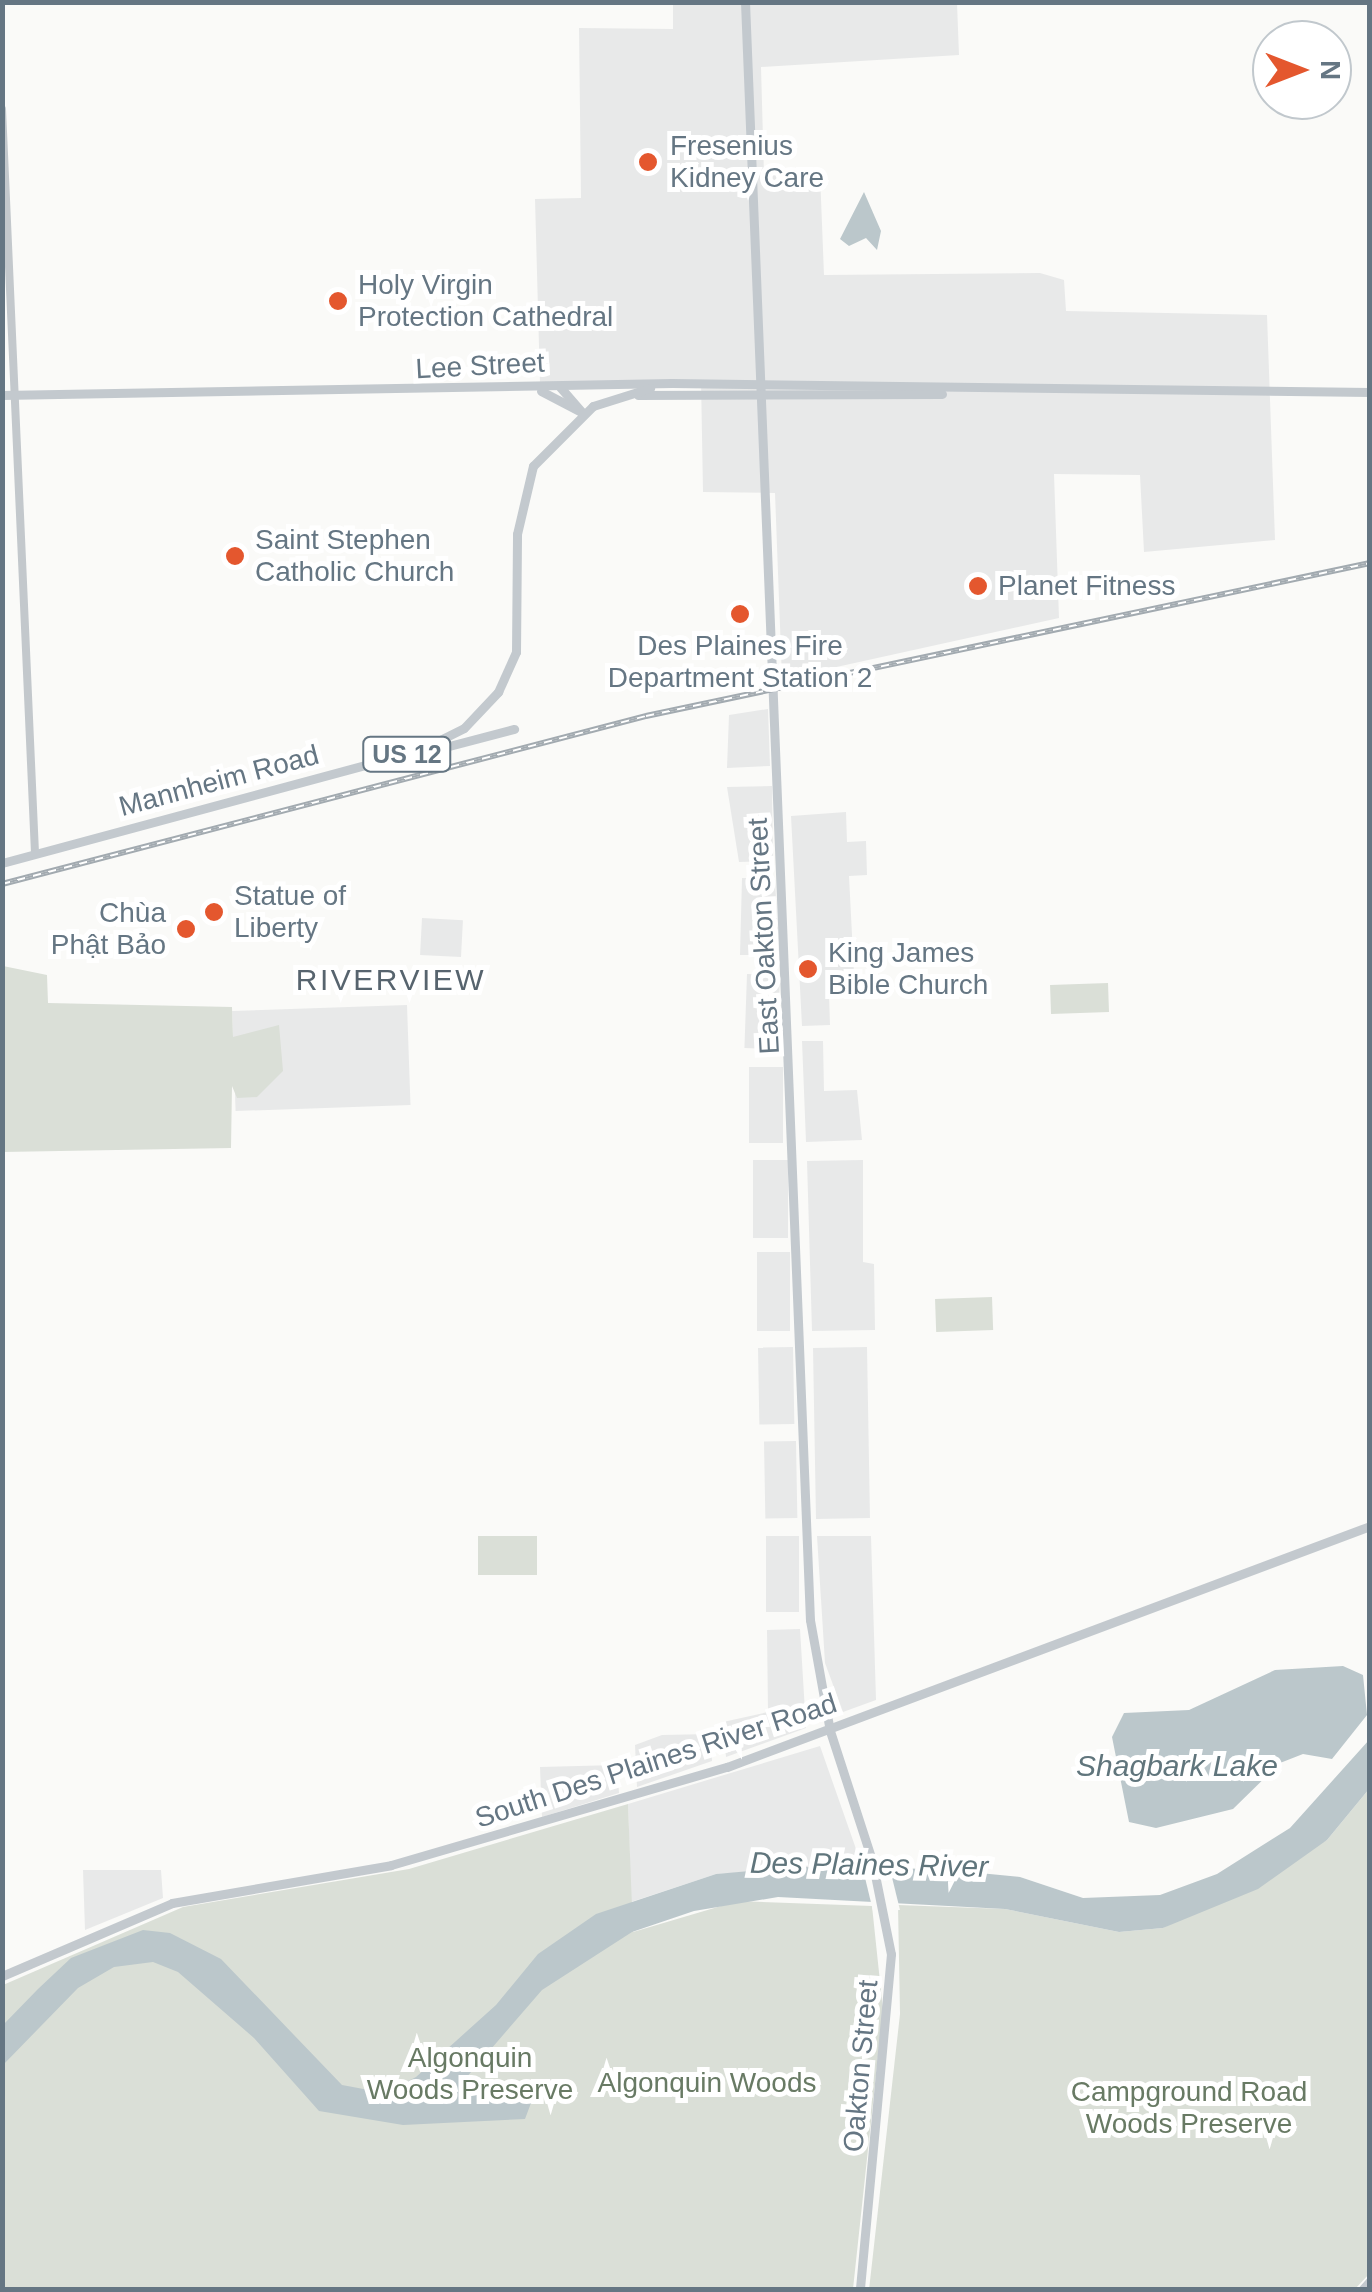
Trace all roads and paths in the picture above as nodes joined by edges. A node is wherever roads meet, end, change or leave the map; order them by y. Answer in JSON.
{"nodes":[{"id":1,"x":745,"y":2,"type":"edge"},
{"id":2,"x":2,"y":109,"type":"edge"},
{"id":3,"x":672,"y":382,"type":"junction"},
{"id":4,"x":553,"y":386,"type":"junction"},
{"id":5,"x":533,"y":388,"type":"junction"},
{"id":6,"x":762,"y":390,"type":"junction"},
{"id":7,"x":1370,"y":392,"type":"edge"},
{"id":8,"x":2,"y":395,"type":"edge"},
{"id":9,"x":16,"y":395,"type":"junction"},
{"id":10,"x":620,"y":395,"type":"junction"},
{"id":11,"x":583,"y":412,"type":"junction"},
{"id":12,"x":514,"y":729,"type":"dead end"},
{"id":13,"x":418,"y":752,"type":"junction"},
{"id":14,"x":35,"y":854,"type":"junction"},
{"id":15,"x":2,"y":863,"type":"edge"},
{"id":16,"x":1370,"y":1526,"type":"edge"},
{"id":17,"x":830,"y":1731,"type":"junction"},
{"id":18,"x":872,"y":1860,"type":"joint"},
{"id":19,"x":2,"y":1976,"type":"edge"},
{"id":20,"x":1370,"y":2281,"type":"edge"},
{"id":21,"x":861,"y":2290,"type":"edge"},
{"id":22,"x":1362,"y":2290,"type":"edge"}],
"edges":[{"from":1,"to":6,"type":"main road","name":"East Oakton Street"},
{"from":2,"to":9,"type":"street"},
{"from":3,"to":4,"type":"main road","name":"Lee Street"},
{"from":3,"to":6,"type":"main road","name":"Lee Street","number":"US 12"},
{"from":3,"to":10,"type":"main road","number":"US 12"},
{"from":4,"to":5,"type":"main road","name":"Lee Street"},
{"from":4,"to":11,"type":"main road"},
{"from":5,"to":9,"type":"main road","name":"Lee Street"},
{"from":5,"to":11,"type":"main road"},
{"from":6,"to":7,"type":"main road","name":"Lee Street","number":"US 12"},
{"from":6,"to":10,"type":"main road","name":"Lee Street","number":"US 12"},
{"from":6,"to":17,"type":"main road","name":"East Oakton Street"},
{"from":8,"to":9,"type":"main road","name":"Lee Street"},
{"from":9,"to":14,"type":"street"},
{"from":10,"to":11,"type":"main road","name":"Mannheim Road","number":"US 12"},
{"from":11,"to":13,"type":"main road","name":"Mannheim Road","number":"US 12"},
{"from":12,"to":13,"type":"main road"},
{"from":13,"to":14,"type":"main road","name":"Mannheim Road","number":"US 12"},
{"from":14,"to":15,"type":"main road","name":"Mannheim Road","number":"US 12"},
{"from":16,"to":17,"type":"main road","name":"South Des Plaines River Road"},
{"from":17,"to":18,"type":"main road","name":"East Oakton Street"},
{"from":17,"to":19,"type":"main road","name":"South Des Plaines River Road"},
{"from":18,"to":21,"type":"main road","name":"Oakton Street"},
{"from":20,"to":22,"type":"main road"}]}
